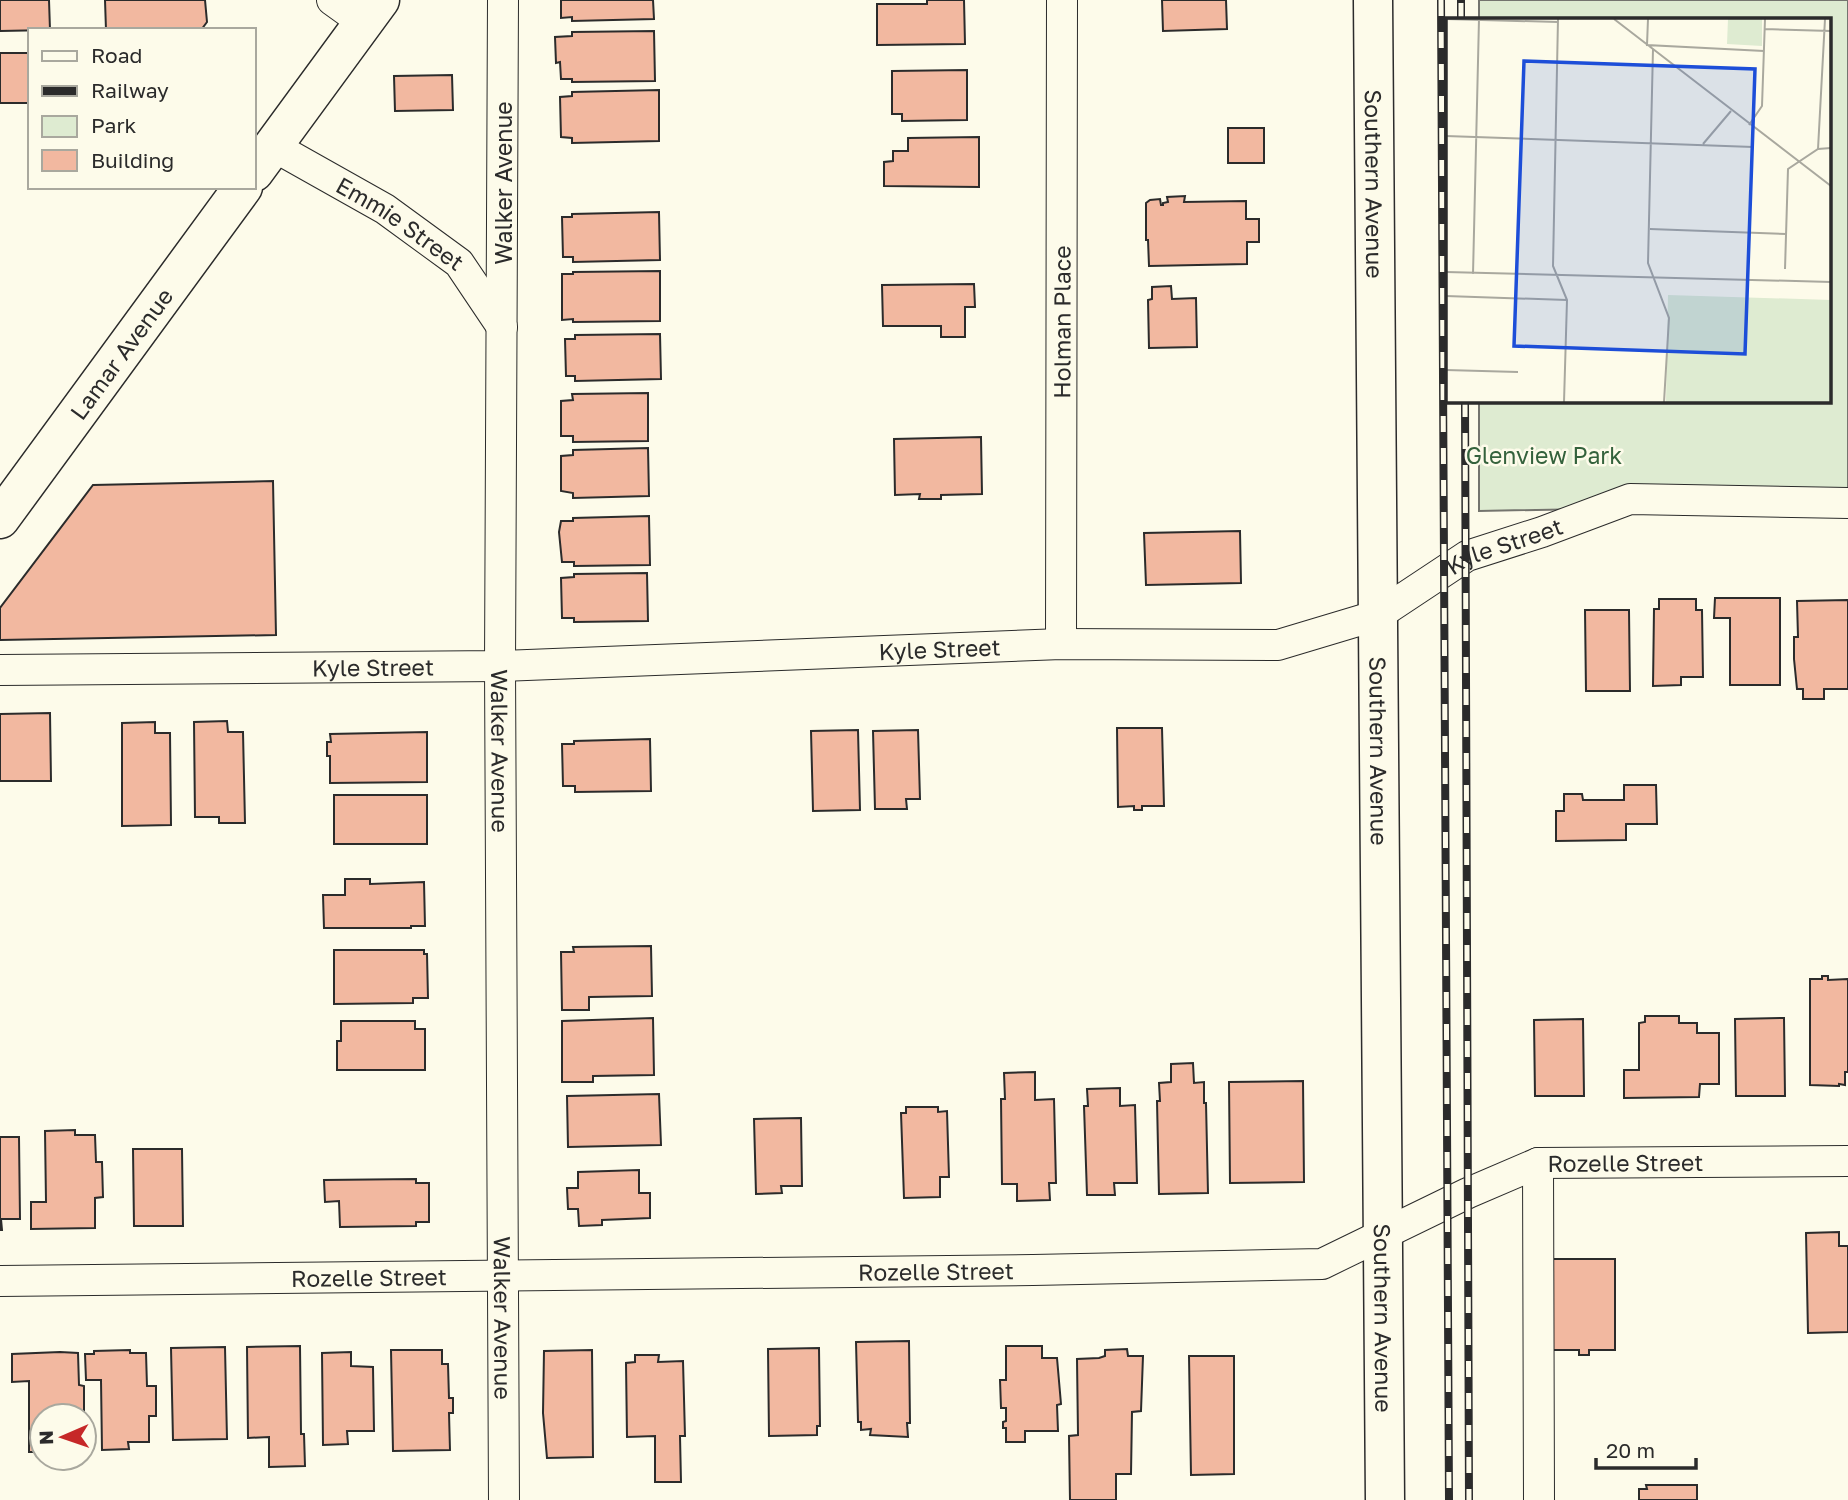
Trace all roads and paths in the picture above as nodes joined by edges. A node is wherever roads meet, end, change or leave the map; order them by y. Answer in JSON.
{"nodes":[{"id":1,"x":332,"y":0,"type":"edge"},
{"id":2,"x":503,"y":0,"type":"edge"},
{"id":3,"x":1062,"y":0,"type":"edge"},
{"id":4,"x":1373,"y":0,"type":"edge"},
{"id":5,"x":372,"y":12,"type":"edge"},
{"id":6,"x":263,"y":159,"type":"edge"},
{"id":7,"x":242,"y":189,"type":"edge"},
{"id":8,"x":502,"y":327,"type":"junction"},
{"id":9,"x":1848,"y":503,"type":"edge"},
{"id":10,"x":0,"y":519,"type":"edge"},
{"id":11,"x":1378,"y":615,"type":"junction"},
{"id":12,"x":1060,"y":644,"type":"junction"},
{"id":13,"x":500,"y":666,"type":"junction"},
{"id":14,"x":0,"y":670,"type":"edge"},
{"id":15,"x":1848,"y":1161,"type":"edge"},
{"id":16,"x":1538,"y":1163,"type":"junction"},
{"id":17,"x":1382,"y":1237,"type":"junction"},
{"id":18,"x":502,"y":1275,"type":"junction"},
{"id":19,"x":0,"y":1282,"type":"edge"},
{"id":20,"x":504,"y":1500,"type":"edge"},
{"id":21,"x":1385,"y":1500,"type":"edge"},
{"id":22,"x":1539,"y":1500,"type":"edge"}],
"edges":[{"from":1,"to":5,"type":"street"},
{"from":2,"to":8,"type":"street","name":"Walker Avenue"},
{"from":3,"to":12,"type":"street","name":"Holman Place"},
{"from":4,"to":11,"type":"main road","name":"Southern Avenue"},
{"from":5,"to":6,"type":"main road"},
{"from":6,"to":8,"type":"street","name":"Emmie Street"},
{"from":7,"to":10,"type":"main road","name":"Lamar Avenue"},
{"from":8,"to":13,"type":"street","name":"Walker Avenue"},
{"from":9,"to":11,"type":"street","name":"Kyle Street"},
{"from":11,"to":12,"type":"street","name":"Kyle Street"},
{"from":11,"to":17,"type":"main road","name":"Southern Avenue"},
{"from":12,"to":13,"type":"street","name":"Kyle Street"},
{"from":13,"to":14,"type":"street","name":"Kyle Street"},
{"from":13,"to":18,"type":"street","name":"Walker Avenue"},
{"from":15,"to":16,"type":"street","name":"Rozelle Street"},
{"from":16,"to":17,"type":"street","name":"Rozelle Street"},
{"from":16,"to":22,"type":"street"},
{"from":17,"to":18,"type":"street","name":"Rozelle Street"},
{"from":17,"to":21,"type":"main road","name":"Southern Avenue"},
{"from":18,"to":19,"type":"street","name":"Rozelle Street"},
{"from":18,"to":20,"type":"street","name":"Walker Avenue"}]}
